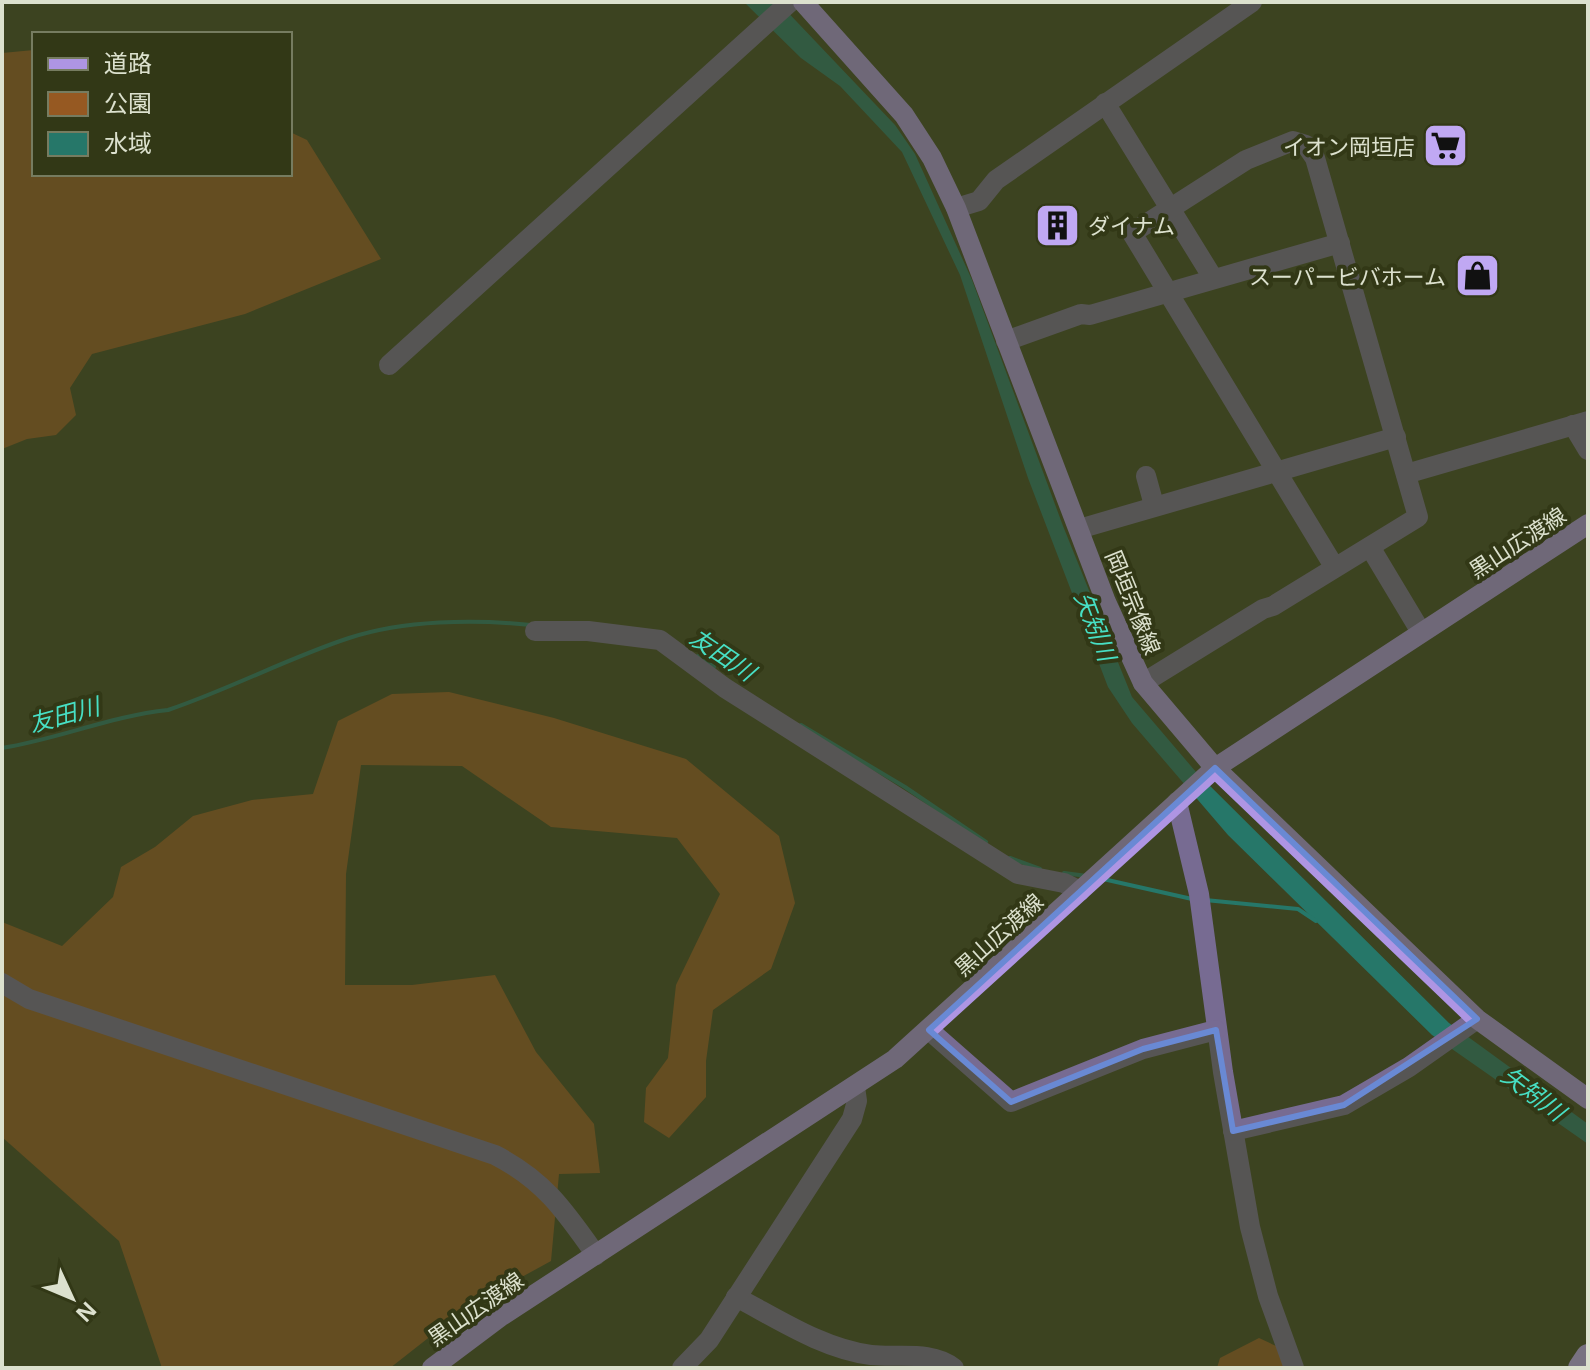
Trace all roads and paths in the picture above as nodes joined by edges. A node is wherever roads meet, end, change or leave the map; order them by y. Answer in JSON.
{"nodes":[{"id":1,"x":790,"y":2,"type":"edge"},
{"id":2,"x":803,"y":2,"type":"edge"},
{"id":3,"x":1252,"y":2,"type":"edge"},
{"id":4,"x":1105,"y":103,"type":"junction"},
{"id":5,"x":1168,"y":207,"type":"junction"},
{"id":6,"x":956,"y":208,"type":"junction"},
{"id":7,"x":1340,"y":243,"type":"junction"},
{"id":8,"x":1213,"y":278,"type":"junction"},
{"id":9,"x":1169,"y":292,"type":"junction"},
{"id":10,"x":1006,"y":341,"type":"junction"},
{"id":11,"x":389,"y":365,"type":"dead end"},
{"id":12,"x":1581,"y":423,"type":"edge"},
{"id":13,"x":1396,"y":437,"type":"junction"},
{"id":14,"x":1588,"y":450,"type":"edge"},
{"id":15,"x":1276,"y":471,"type":"junction"},
{"id":16,"x":1406,"y":474,"type":"junction"},
{"id":17,"x":1146,"y":476,"type":"dead end"},
{"id":18,"x":1154,"y":505,"type":"junction"},
{"id":19,"x":1588,"y":524,"type":"edge"},
{"id":20,"x":1079,"y":529,"type":"junction"},
{"id":21,"x":1370,"y":547,"type":"junction"},
{"id":22,"x":1335,"y":568,"type":"junction"},
{"id":23,"x":535,"y":631,"type":"dead end"},
{"id":24,"x":1421,"y":632,"type":"junction"},
{"id":25,"x":1143,"y":683,"type":"junction"},
{"id":26,"x":1215,"y":768,"type":"junction"},
{"id":27,"x":1177,"y":802,"type":"junction"},
{"id":28,"x":1080,"y":891,"type":"junction"},
{"id":29,"x":2,"y":983,"type":"edge"},
{"id":30,"x":1477,"y":1019,"type":"junction"},
{"id":31,"x":929,"y":1030,"type":"junction"},
{"id":32,"x":1216,"y":1030,"type":"junction"},
{"id":33,"x":855,"y":1087,"type":"junction"},
{"id":34,"x":1588,"y":1099,"type":"edge"},
{"id":35,"x":1233,"y":1131,"type":"junction"},
{"id":36,"x":596,"y":1255,"type":"junction"},
{"id":37,"x":736,"y":1297,"type":"junction"},
{"id":38,"x":1588,"y":1356,"type":"edge"},
{"id":39,"x":1298,"y":1367,"type":"edge"},
{"id":40,"x":432,"y":1368,"type":"edge"},
{"id":41,"x":682,"y":1368,"type":"edge"},
{"id":42,"x":954,"y":1368,"type":"edge"},
{"id":43,"x":1580,"y":1368,"type":"edge"}],
"edges":[{"from":1,"to":11,"type":"street"},
{"from":2,"to":6,"type":"main road","name":"岡垣宗像線"},
{"from":3,"to":4,"type":"street"},
{"from":4,"to":5,"type":"street"},
{"from":4,"to":6,"type":"street"},
{"from":5,"to":7,"type":"street"},
{"from":5,"to":8,"type":"street"},
{"from":5,"to":9,"type":"street"},
{"from":6,"to":10,"type":"main road","name":"岡垣宗像線"},
{"from":7,"to":8,"type":"street"},
{"from":7,"to":13,"type":"street"},
{"from":8,"to":9,"type":"street"},
{"from":9,"to":10,"type":"street"},
{"from":9,"to":15,"type":"street"},
{"from":10,"to":20,"type":"main road","name":"岡垣宗像線"},
{"from":12,"to":14,"type":"street"},
{"from":12,"to":16,"type":"street"},
{"from":13,"to":15,"type":"street"},
{"from":13,"to":16,"type":"street"},
{"from":15,"to":18,"type":"street"},
{"from":15,"to":22,"type":"street"},
{"from":16,"to":21,"type":"street"},
{"from":17,"to":18,"type":"street"},
{"from":18,"to":20,"type":"street"},
{"from":19,"to":24,"type":"main road","name":"黒山広渡線"},
{"from":20,"to":25,"type":"main road","name":"岡垣宗像線"},
{"from":21,"to":22,"type":"street"},
{"from":21,"to":24,"type":"street"},
{"from":22,"to":25,"type":"street"},
{"from":23,"to":28,"type":"street"},
{"from":24,"to":26,"type":"main road","name":"黒山広渡線"},
{"from":25,"to":26,"type":"main road","name":"岡垣宗像線"},
{"from":26,"to":27,"type":"main road","name":"黒山広渡線"},
{"from":26,"to":30,"type":"main road","name":"岡垣宗像線"},
{"from":27,"to":28,"type":"main road","name":"黒山広渡線"},
{"from":27,"to":32,"type":"street"},
{"from":28,"to":31,"type":"main road","name":"黒山広渡線"},
{"from":29,"to":36,"type":"street"},
{"from":30,"to":34,"type":"main road","name":"岡垣宗像線"},
{"from":30,"to":35,"type":"street"},
{"from":31,"to":32,"type":"street"},
{"from":31,"to":33,"type":"main road","name":"黒山広渡線"},
{"from":32,"to":35,"type":"street"},
{"from":33,"to":36,"type":"main road","name":"黒山広渡線"},
{"from":33,"to":37,"type":"street"},
{"from":35,"to":39,"type":"street"},
{"from":36,"to":40,"type":"main road","name":"黒山広渡線"},
{"from":37,"to":41,"type":"street"},
{"from":37,"to":42,"type":"street"},
{"from":38,"to":43,"type":"highway"}]}
